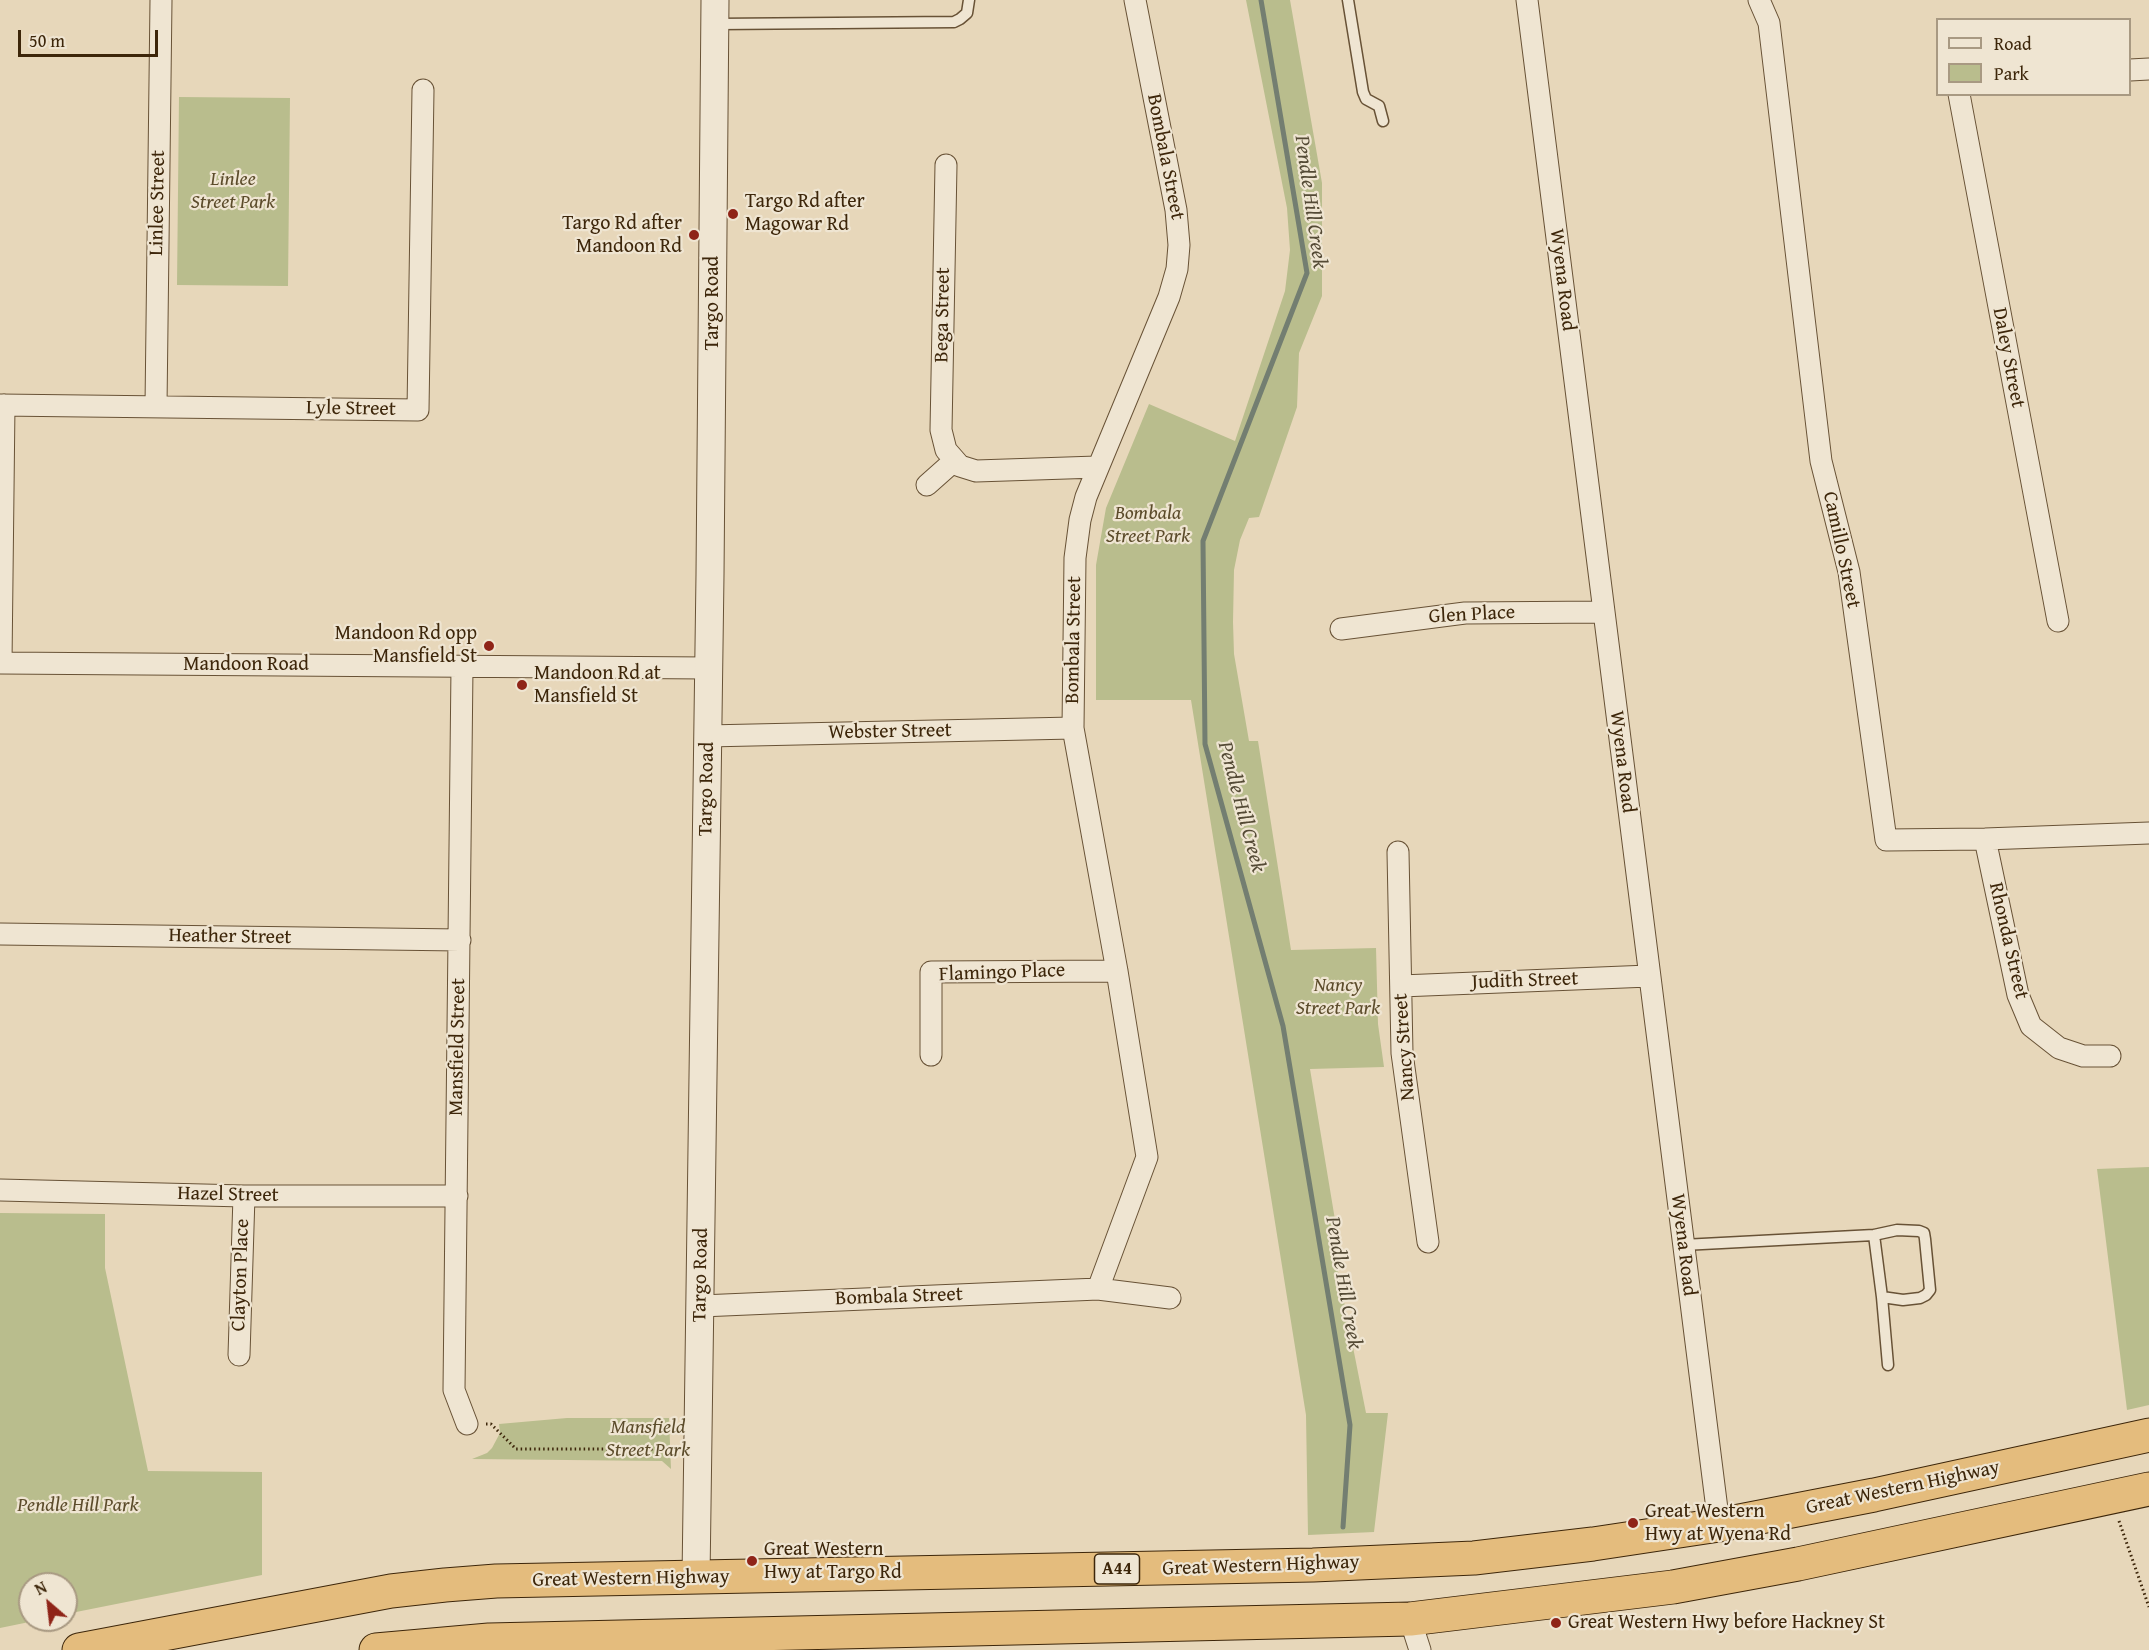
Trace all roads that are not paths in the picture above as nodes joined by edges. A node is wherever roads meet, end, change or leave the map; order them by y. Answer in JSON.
{"nodes":[{"id":1,"x":161,"y":0,"type":"edge"},
{"id":2,"x":969,"y":0,"type":"edge"},
{"id":3,"x":1135,"y":0,"type":"edge"},
{"id":4,"x":1348,"y":0,"type":"edge"},
{"id":5,"x":1527,"y":0,"type":"edge"},
{"id":6,"x":1759,"y":0,"type":"edge"},
{"id":7,"x":715,"y":12,"type":"edge"},
{"id":8,"x":2149,"y":69,"type":"edge"},
{"id":9,"x":2131,"y":70,"type":"edge"},
{"id":10,"x":423,"y":90,"type":"dead end"},
{"id":11,"x":1959,"y":96,"type":"edge"},
{"id":12,"x":1383,"y":121,"type":"dead end"},
{"id":13,"x":946,"y":165,"type":"dead end"},
{"id":14,"x":2,"y":405,"type":"edge"},
{"id":15,"x":156,"y":406,"type":"junction"},
{"id":16,"x":954,"y":461,"type":"junction"},
{"id":17,"x":1097,"y":467,"type":"junction"},
{"id":18,"x":927,"y":484,"type":"dead end"},
{"id":19,"x":1603,"y":612,"type":"junction"},
{"id":20,"x":2058,"y":621,"type":"dead end"},
{"id":21,"x":1341,"y":629,"type":"dead end"},
{"id":22,"x":0,"y":663,"type":"edge"},
{"id":23,"x":462,"y":667,"type":"junction"},
{"id":24,"x":708,"y":668,"type":"junction"},
{"id":25,"x":1073,"y":728,"type":"junction"},
{"id":26,"x":708,"y":736,"type":"junction"},
{"id":27,"x":2149,"y":834,"type":"edge"},
{"id":28,"x":1985,"y":839,"type":"junction"},
{"id":29,"x":1398,"y":852,"type":"dead end"},
{"id":30,"x":0,"y":934,"type":"edge"},
{"id":31,"x":460,"y":940,"type":"junction"},
{"id":32,"x":1117,"y":971,"type":"junction"},
{"id":33,"x":1649,"y":976,"type":"junction"},
{"id":34,"x":1401,"y":986,"type":"junction"},
{"id":35,"x":931,"y":1055,"type":"dead end"},
{"id":36,"x":2110,"y":1056,"type":"dead end"},
{"id":37,"x":0,"y":1190,"type":"edge"},
{"id":38,"x":244,"y":1196,"type":"junction"},
{"id":39,"x":457,"y":1196,"type":"junction"},
{"id":40,"x":1874,"y":1235,"type":"junction"},
{"id":41,"x":1428,"y":1242,"type":"dead end"},
{"id":42,"x":1683,"y":1245,"type":"junction"},
{"id":43,"x":1098,"y":1289,"type":"junction"},
{"id":44,"x":1882,"y":1297,"type":"junction"},
{"id":45,"x":1170,"y":1298,"type":"dead end"},
{"id":46,"x":701,"y":1306,"type":"junction"},
{"id":47,"x":238,"y":1355,"type":"dead end"},
{"id":48,"x":1888,"y":1365,"type":"dead end"},
{"id":49,"x":467,"y":1424,"type":"road end"},
{"id":50,"x":2149,"y":1435,"type":"edge"},
{"id":51,"x":2149,"y":1489,"type":"edge"},
{"id":52,"x":1719,"y":1525,"type":"junction"},
{"id":53,"x":696,"y":1577,"type":"junction"},
{"id":54,"x":1410,"y":1619,"type":"junction"},
{"id":55,"x":80,"y":1650,"type":"edge"},
{"id":56,"x":376,"y":1650,"type":"edge"},
{"id":57,"x":1420,"y":1650,"type":"edge"}],
"edges":[{"from":1,"to":15,"type":"street","name":"Linlee Street"},
{"from":2,"to":7,"type":"lane"},
{"from":3,"to":17,"type":"street","name":"Bombala Street"},
{"from":4,"to":12,"type":"lane"},
{"from":5,"to":19,"type":"street","name":"Wyena Road"},
{"from":6,"to":28,"type":"street","name":"Camillo Street"},
{"from":7,"to":24,"type":"street","name":"Targo Road"},
{"from":8,"to":9,"type":"street"},
{"from":10,"to":15,"type":"street","name":"Lyle Street"},
{"from":11,"to":20,"type":"street","name":"Daley Street"},
{"from":13,"to":16,"type":"street","name":"Bega Street"},
{"from":14,"to":15,"type":"street","name":"Lyle Street"},
{"from":14,"to":22,"type":"street"},
{"from":16,"to":17,"type":"street"},
{"from":16,"to":18,"type":"street"},
{"from":17,"to":25,"type":"street","name":"Bombala Street"},
{"from":19,"to":21,"type":"street","name":"Glen Place"},
{"from":19,"to":33,"type":"street","name":"Wyena Road"},
{"from":22,"to":23,"type":"street","name":"Mandoon Road"},
{"from":23,"to":24,"type":"street","name":"Mandoon Road"},
{"from":23,"to":31,"type":"street","name":"Mansfield Street"},
{"from":24,"to":26,"type":"street","name":"Targo Road"},
{"from":25,"to":26,"type":"street","name":"Webster Street"},
{"from":25,"to":32,"type":"street","name":"Bombala Street"},
{"from":26,"to":46,"type":"street","name":"Targo Road"},
{"from":27,"to":28,"type":"street","name":"Camillo Street"},
{"from":28,"to":36,"type":"street","name":"Rhonda Street"},
{"from":29,"to":34,"type":"street","name":"Nancy Street"},
{"from":30,"to":31,"type":"street","name":"Heather Street"},
{"from":31,"to":39,"type":"street","name":"Mansfield Street"},
{"from":32,"to":35,"type":"street","name":"Flamingo Place"},
{"from":32,"to":43,"type":"street","name":"Bombala Street"},
{"from":33,"to":34,"type":"street","name":"Judith Street"},
{"from":33,"to":42,"type":"street","name":"Wyena Road"},
{"from":34,"to":41,"type":"street","name":"Nancy Street"},
{"from":37,"to":38,"type":"street","name":"Hazel Street"},
{"from":38,"to":39,"type":"street","name":"Hazel Street"},
{"from":38,"to":47,"type":"street","name":"Clayton Place"},
{"from":39,"to":49,"type":"street","name":"Mansfield Street"},
{"from":40,"to":42,"type":"lane"},
{"from":40,"to":44,"type":"lane"},
{"from":40,"to":44,"type":"lane"},
{"from":42,"to":52,"type":"street","name":"Wyena Road"},
{"from":43,"to":45,"type":"street","name":"Bombala Street"},
{"from":43,"to":46,"type":"street","name":"Bombala Street"},
{"from":44,"to":48,"type":"lane"},
{"from":46,"to":53,"type":"street","name":"Targo Road"},
{"from":50,"to":52,"type":"highway","name":"Great Western Highway","number":"A44"},
{"from":51,"to":54,"type":"highway"},
{"from":52,"to":53,"type":"highway","name":"Great Western Highway","number":"A44"},
{"from":53,"to":55,"type":"highway","name":"Great Western Highway","number":"A44"},
{"from":54,"to":56,"type":"highway"},
{"from":54,"to":57,"type":"street"}]}
